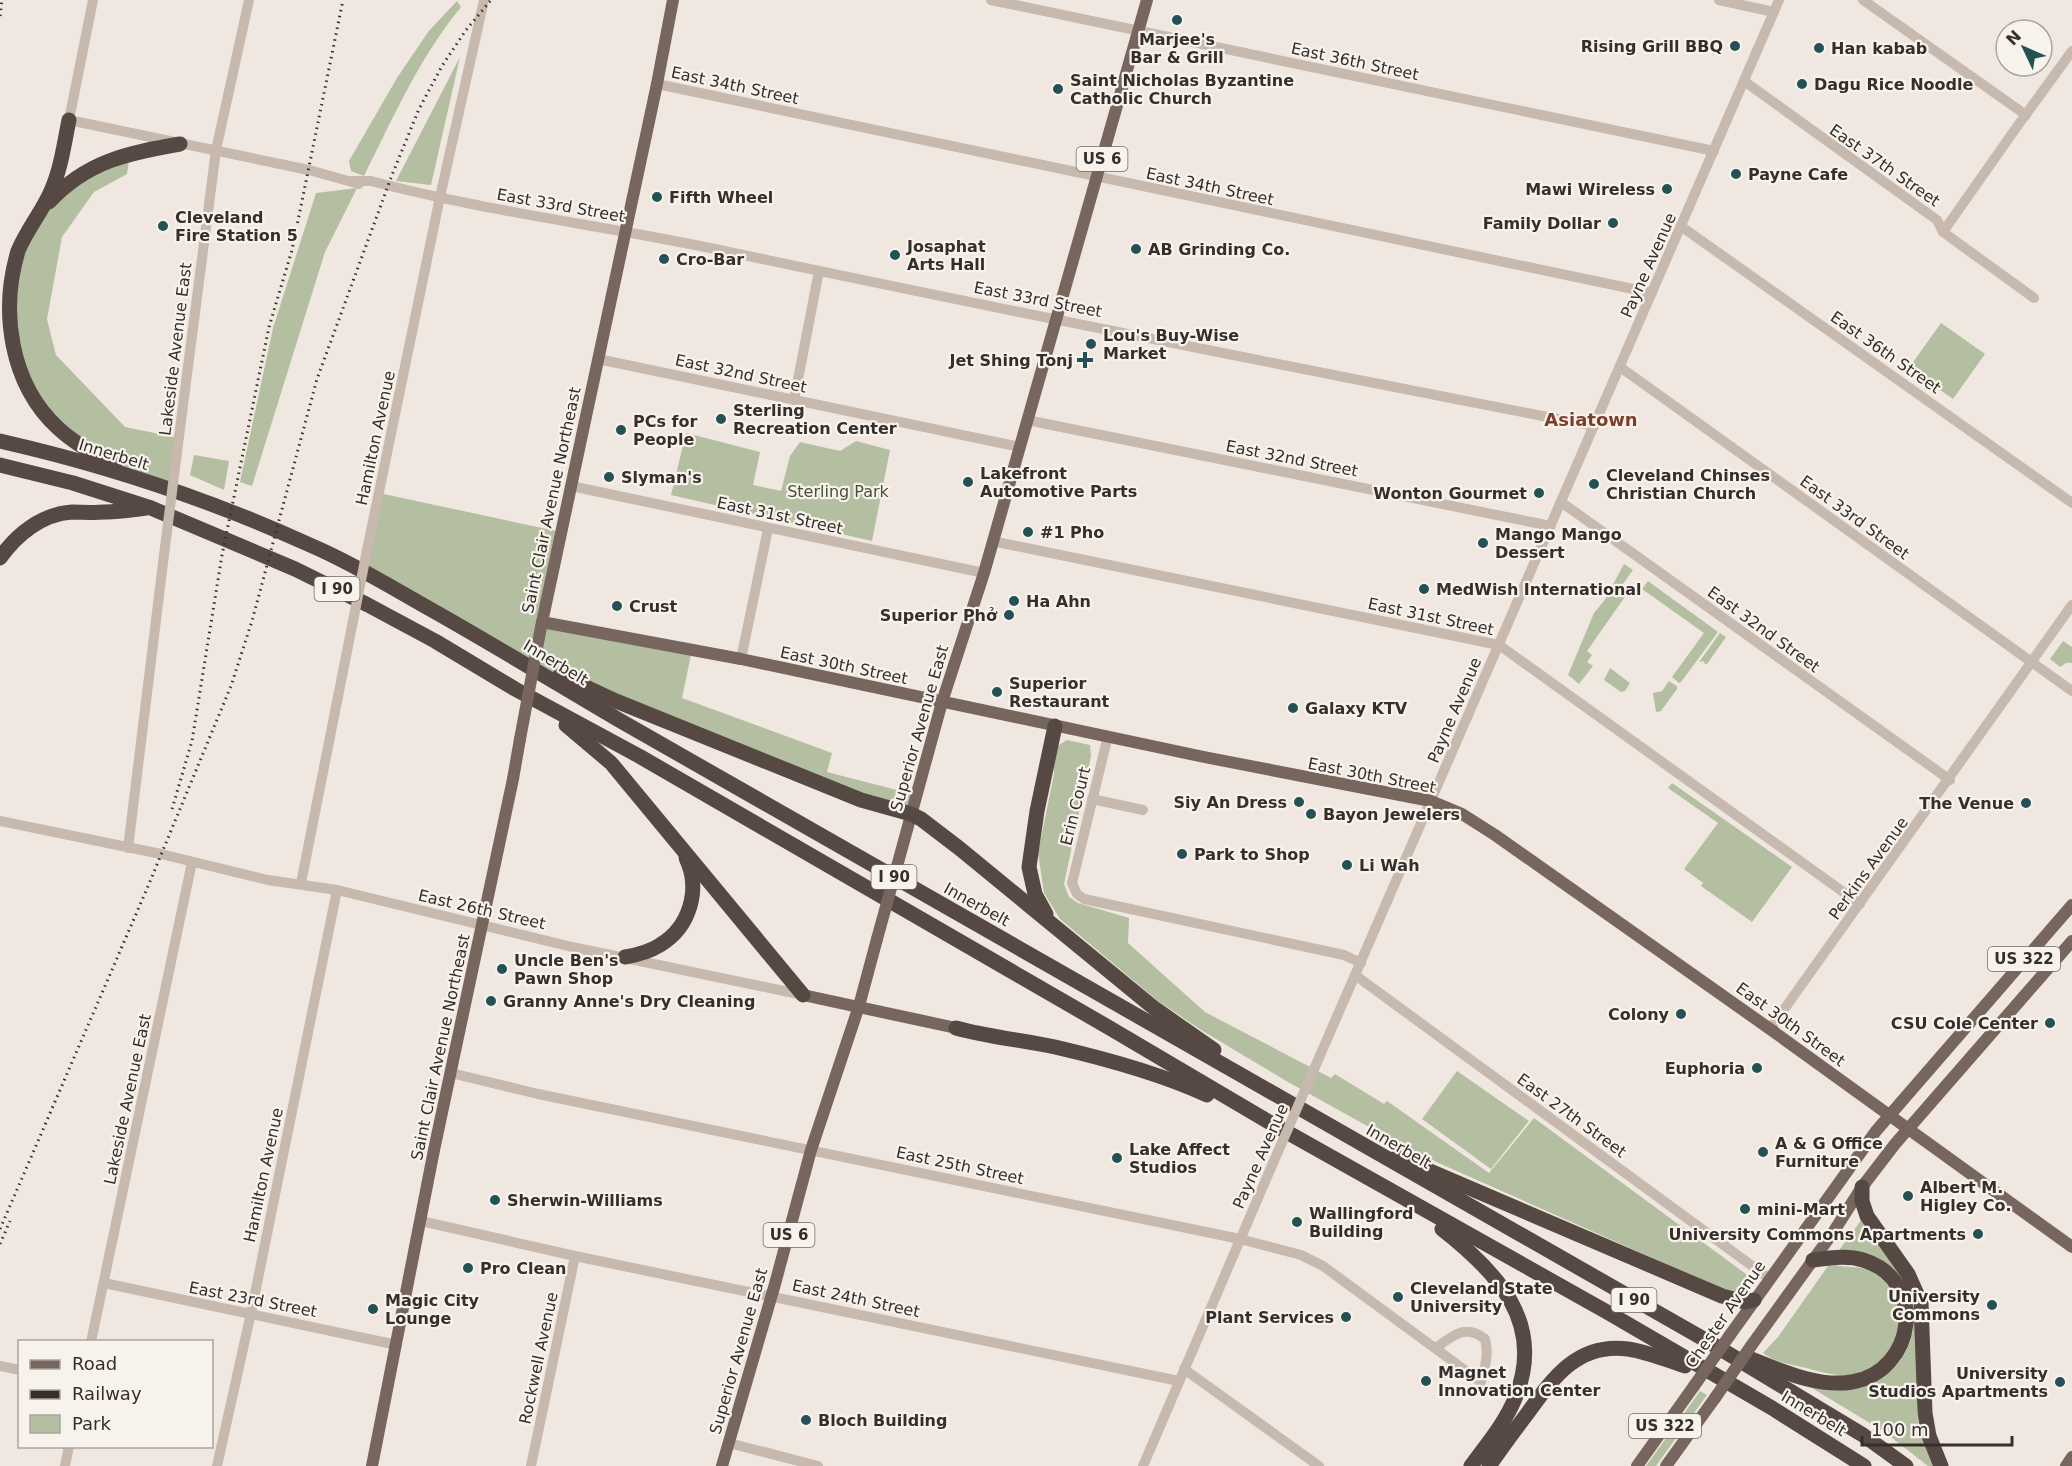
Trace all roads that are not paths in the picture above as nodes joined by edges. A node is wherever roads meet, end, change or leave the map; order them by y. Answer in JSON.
{"nodes":[{"id":1,"x":93,"y":0,"type":"edge"},
{"id":2,"x":249,"y":0,"type":"edge"},
{"id":3,"x":484,"y":0,"type":"edge"},
{"id":4,"x":673,"y":0,"type":"edge"},
{"id":5,"x":990,"y":0,"type":"edge"},
{"id":6,"x":1147,"y":0,"type":"edge"},
{"id":7,"x":1719,"y":0,"type":"edge"},
{"id":8,"x":1779,"y":0,"type":"edge"},
{"id":9,"x":1863,"y":0,"type":"edge"},
{"id":10,"x":1774,"y":12,"type":"junction"},
{"id":11,"x":1137,"y":32,"type":"junction"},
{"id":12,"x":2072,"y":51,"type":"edge"},
{"id":13,"x":1744,"y":81,"type":"junction"},
{"id":14,"x":657,"y":84,"type":"junction"},
{"id":15,"x":2026,"y":114,"type":"junction"},
{"id":16,"x":69,"y":120,"type":"junction"},
{"id":17,"x":180,"y":144,"type":"junction"},
{"id":18,"x":216,"y":150,"type":"junction"},
{"id":19,"x":1713,"y":151,"type":"junction"},
{"id":20,"x":1097,"y":177,"type":"junction"},
{"id":21,"x":440,"y":197,"type":"junction"},
{"id":22,"x":41,"y":211,"type":"junction"},
{"id":23,"x":1682,"y":226,"type":"junction"},
{"id":24,"x":625,"y":231,"type":"junction"},
{"id":25,"x":1943,"y":232,"type":"junction"},
{"id":26,"x":819,"y":271,"type":"junction"},
{"id":27,"x":1652,"y":293,"type":"junction"},
{"id":28,"x":2034,"y":298,"type":"dead end"},
{"id":29,"x":1057,"y":319,"type":"junction"},
{"id":30,"x":598,"y":358,"type":"junction"},
{"id":31,"x":1620,"y":367,"type":"junction"},
{"id":32,"x":794,"y":400,"type":"junction"},
{"id":33,"x":1027,"y":420,"type":"junction"},
{"id":34,"x":1594,"y":426,"type":"junction"},
{"id":35,"x":0,"y":441,"type":"edge"},
{"id":36,"x":1020,"y":447,"type":"junction"},
{"id":37,"x":0,"y":465,"type":"edge"},
{"id":38,"x":141,"y":480,"type":"junction"},
{"id":39,"x":571,"y":486,"type":"junction"},
{"id":40,"x":1561,"y":502,"type":"junction"},
{"id":41,"x":2072,"y":503,"type":"edge"},
{"id":42,"x":151,"y":508,"type":"junction"},
{"id":43,"x":1551,"y":526,"type":"junction"},
{"id":44,"x":768,"y":529,"type":"junction"},
{"id":45,"x":992,"y":541,"type":"junction"},
{"id":46,"x":0,"y":558,"type":"edge"},
{"id":47,"x":984,"y":573,"type":"junction"},
{"id":48,"x":2072,"y":605,"type":"edge"},
{"id":49,"x":542,"y":624,"type":"junction"},
{"id":50,"x":1499,"y":645,"type":"junction"},
{"id":51,"x":505,"y":652,"type":"junction"},
{"id":52,"x":741,"y":659,"type":"junction"},
{"id":53,"x":2031,"y":663,"type":"junction"},
{"id":54,"x":515,"y":689,"type":"junction"},
{"id":55,"x":2072,"y":691,"type":"edge"},
{"id":56,"x":942,"y":702,"type":"junction"},
{"id":57,"x":1055,"y":726,"type":"junction"},
{"id":58,"x":1108,"y":736,"type":"junction"},
{"id":59,"x":1950,"y":780,"type":"junction"},
{"id":60,"x":1092,"y":799,"type":"junction"},
{"id":61,"x":1431,"y":801,"type":"junction"},
{"id":62,"x":1143,"y":810,"type":"dead end"},
{"id":63,"x":910,"y":814,"type":"junction"},
{"id":64,"x":0,"y":821,"type":"edge"},
{"id":65,"x":680,"y":844,"type":"junction"},
{"id":66,"x":128,"y":848,"type":"junction"},
{"id":67,"x":192,"y":862,"type":"junction"},
{"id":68,"x":301,"y":883,"type":"junction"},
{"id":69,"x":337,"y":890,"type":"junction"},
{"id":70,"x":1860,"y":904,"type":"junction"},
{"id":71,"x":2072,"y":905,"type":"edge"},
{"id":72,"x":482,"y":925,"type":"junction"},
{"id":73,"x":1055,"y":926,"type":"junction"},
{"id":74,"x":2072,"y":941,"type":"edge"},
{"id":75,"x":625,"y":957,"type":"junction"},
{"id":76,"x":1361,"y":963,"type":"junction"},
{"id":77,"x":1356,"y":975,"type":"junction"},
{"id":78,"x":803,"y":995,"type":"junction"},
{"id":79,"x":859,"y":1006,"type":"junction"},
{"id":80,"x":956,"y":1028,"type":"joint"},
{"id":81,"x":1770,"y":1029,"type":"junction"},
{"id":82,"x":451,"y":1073,"type":"junction"},
{"id":83,"x":1285,"y":1100,"type":"junction"},
{"id":84,"x":1890,"y":1116,"type":"junction"},
{"id":85,"x":1269,"y":1122,"type":"junction"},
{"id":86,"x":1908,"y":1130,"type":"junction"},
{"id":87,"x":1357,"y":1143,"type":"junction"},
{"id":88,"x":811,"y":1150,"type":"junction"},
{"id":89,"x":1862,"y":1187,"type":"junction"},
{"id":90,"x":1405,"y":1200,"type":"junction"},
{"id":91,"x":421,"y":1221,"type":"junction"},
{"id":92,"x":1240,"y":1239,"type":"junction"},
{"id":93,"x":2072,"y":1247,"type":"edge"},
{"id":94,"x":575,"y":1256,"type":"junction"},
{"id":95,"x":1813,"y":1260,"type":"junction"},
{"id":96,"x":1770,"y":1279,"type":"junction"},
{"id":97,"x":104,"y":1283,"type":"junction"},
{"id":98,"x":772,"y":1295,"type":"junction"},
{"id":99,"x":1754,"y":1300,"type":"junction"},
{"id":100,"x":251,"y":1313,"type":"junction"},
{"id":101,"x":91,"y":1340,"type":"edge"},
{"id":102,"x":1709,"y":1342,"type":"junction"},
{"id":103,"x":397,"y":1345,"type":"junction"},
{"id":104,"x":1436,"y":1348,"type":"junction"},
{"id":105,"x":0,"y":1366,"type":"edge"},
{"id":106,"x":1184,"y":1369,"type":"junction"},
{"id":107,"x":18,"y":1370,"type":"edge"},
{"id":108,"x":1719,"y":1378,"type":"junction"},
{"id":109,"x":1179,"y":1381,"type":"junction"},
{"id":110,"x":729,"y":1443,"type":"junction"},
{"id":111,"x":1503,"y":1446,"type":"junction"},
{"id":112,"x":69,"y":1448,"type":"edge"},
{"id":113,"x":2072,"y":1457,"type":"edge"},
{"id":114,"x":65,"y":1466,"type":"edge"},
{"id":115,"x":216,"y":1466,"type":"edge"},
{"id":116,"x":372,"y":1466,"type":"edge"},
{"id":117,"x":531,"y":1466,"type":"edge"},
{"id":118,"x":722,"y":1466,"type":"edge"},
{"id":119,"x":818,"y":1466,"type":"edge"},
{"id":120,"x":1143,"y":1466,"type":"edge"},
{"id":121,"x":1319,"y":1466,"type":"edge"},
{"id":122,"x":1471,"y":1466,"type":"edge"},
{"id":123,"x":1489,"y":1466,"type":"edge"},
{"id":124,"x":1495,"y":1466,"type":"edge"},
{"id":125,"x":1637,"y":1466,"type":"edge"},
{"id":126,"x":1666,"y":1466,"type":"edge"},
{"id":127,"x":1864,"y":1466,"type":"edge"},
{"id":128,"x":1905,"y":1466,"type":"edge"},
{"id":129,"x":1941,"y":1466,"type":"edge"},
{"id":130,"x":2066,"y":1466,"type":"edge"}],
"edges":[{"from":1,"to":16,"type":"street"},
{"from":2,"to":18,"type":"street","name":"Lakeside Avenue East"},
{"from":3,"to":21,"type":"street","name":"Hamilton Avenue"},
{"from":4,"to":14,"type":"main road","name":"Saint Clair Avenue Northeast"},
{"from":5,"to":11,"type":"street","name":"East 36th Street"},
{"from":6,"to":11,"type":"main road","name":"Superior Avenue East","number":"US 6"},
{"from":7,"to":10,"type":"street"},
{"from":8,"to":10,"type":"street","name":"Payne Avenue"},
{"from":9,"to":15,"type":"street"},
{"from":10,"to":13,"type":"street","name":"Payne Avenue"},
{"from":11,"to":19,"type":"street","name":"East 36th Street"},
{"from":11,"to":20,"type":"main road","name":"Superior Avenue East","number":"US 6"},
{"from":12,"to":15,"type":"street"},
{"from":13,"to":19,"type":"street","name":"Payne Avenue"},
{"from":13,"to":25,"type":"street","name":"East 37th Street"},
{"from":14,"to":20,"type":"street","name":"East 34th Street"},
{"from":14,"to":24,"type":"main road","name":"Saint Clair Avenue Northeast"},
{"from":15,"to":25,"type":"street"},
{"from":16,"to":17,"type":"street","name":"East 33rd Street"},
{"from":16,"to":22,"type":"highway"},
{"from":17,"to":18,"type":"street","name":"East 33rd Street"},
{"from":17,"to":22,"type":"highway"},
{"from":18,"to":21,"type":"street","name":"East 33rd Street"},
{"from":18,"to":66,"type":"street","name":"Lakeside Avenue East","bridge":true},
{"from":19,"to":23,"type":"street","name":"Payne Avenue"},
{"from":20,"to":27,"type":"street","name":"East 34th Street"},
{"from":20,"to":29,"type":"main road","name":"Superior Avenue East","number":"US 6"},
{"from":21,"to":24,"type":"street","name":"East 33rd Street"},
{"from":21,"to":68,"type":"street","name":"Hamilton Avenue","bridge":true},
{"from":22,"to":38,"type":"highway"},
{"from":23,"to":27,"type":"street","name":"Payne Avenue"},
{"from":23,"to":41,"type":"street","name":"East 36th Street"},
{"from":24,"to":26,"type":"street","name":"East 33rd Street"},
{"from":24,"to":30,"type":"main road","name":"Saint Clair Avenue Northeast"},
{"from":25,"to":28,"type":"street","name":"East 37th Street"},
{"from":26,"to":29,"type":"street","name":"East 33rd Street"},
{"from":26,"to":32,"type":"street"},
{"from":27,"to":31,"type":"street","name":"Payne Avenue"},
{"from":29,"to":33,"type":"main road","name":"Superior Avenue East","number":"US 6"},
{"from":29,"to":34,"type":"street","name":"East 33rd Street"},
{"from":30,"to":32,"type":"street","name":"East 32nd Street"},
{"from":30,"to":39,"type":"main road","name":"Saint Clair Avenue Northeast"},
{"from":31,"to":34,"type":"street","name":"Payne Avenue"},
{"from":31,"to":53,"type":"street","name":"East 33rd Street"},
{"from":32,"to":36,"type":"street","name":"East 32nd Street"},
{"from":33,"to":36,"type":"main road","name":"Superior Avenue East","number":"US 6"},
{"from":33,"to":43,"type":"street","name":"East 32nd Street"},
{"from":34,"to":40,"type":"street","name":"Payne Avenue"},
{"from":35,"to":38,"type":"highway","name":"Innerbelt","number":"I 90"},
{"from":36,"to":45,"type":"main road","name":"Superior Avenue East","number":"US 6"},
{"from":37,"to":42,"type":"highway","name":"Innerbelt","number":"I 90"},
{"from":38,"to":51,"type":"highway","name":"Innerbelt","number":"I 90"},
{"from":39,"to":44,"type":"street","name":"East 31st Street"},
{"from":39,"to":49,"type":"main road","name":"Saint Clair Avenue Northeast"},
{"from":40,"to":43,"type":"street","name":"Payne Avenue"},
{"from":40,"to":59,"type":"street","name":"East 32nd Street"},
{"from":42,"to":46,"type":"highway"},
{"from":42,"to":54,"type":"highway","name":"Innerbelt","number":"I 90"},
{"from":43,"to":50,"type":"street","name":"Payne Avenue"},
{"from":44,"to":47,"type":"street","name":"East 31st Street"},
{"from":44,"to":52,"type":"street"},
{"from":45,"to":47,"type":"main road","name":"Superior Avenue East","number":"US 6"},
{"from":45,"to":50,"type":"street","name":"East 31st Street"},
{"from":47,"to":56,"type":"main road","name":"Superior Avenue East","number":"US 6"},
{"from":48,"to":53,"type":"street","name":"Perkins Avenue"},
{"from":49,"to":52,"type":"main road","name":"East 30th Street"},
{"from":49,"to":72,"type":"main road","name":"Saint Clair Avenue Northeast","bridge":true},
{"from":50,"to":61,"type":"street","name":"Payne Avenue"},
{"from":50,"to":70,"type":"street","name":"East 31st Street"},
{"from":51,"to":63,"type":"highway"},
{"from":51,"to":83,"type":"highway","name":"Innerbelt","number":"I 90"},
{"from":52,"to":56,"type":"main road","name":"East 30th Street"},
{"from":53,"to":55,"type":"street","name":"East 33rd Street"},
{"from":53,"to":59,"type":"street","name":"Perkins Avenue"},
{"from":54,"to":65,"type":"highway"},
{"from":54,"to":85,"type":"highway","name":"Innerbelt","number":"I 90"},
{"from":56,"to":57,"type":"main road","name":"East 30th Street"},
{"from":56,"to":63,"type":"main road","name":"Superior Avenue East","number":"US 6"},
{"from":57,"to":58,"type":"main road","name":"East 30th Street"},
{"from":57,"to":73,"type":"highway"},
{"from":58,"to":60,"type":"street","name":"Erin Court"},
{"from":58,"to":61,"type":"main road","name":"East 30th Street"},
{"from":59,"to":70,"type":"street","name":"Perkins Avenue"},
{"from":60,"to":62,"type":"street"},
{"from":60,"to":76,"type":"street","name":"Erin Court"},
{"from":61,"to":76,"type":"street","name":"Payne Avenue"},
{"from":61,"to":81,"type":"main road","name":"East 30th Street"},
{"from":63,"to":73,"type":"highway"},
{"from":63,"to":79,"type":"main road","name":"Superior Avenue East","number":"US 6","bridge":true},
{"from":64,"to":66,"type":"street","name":"East 26th Street"},
{"from":65,"to":75,"type":"highway"},
{"from":65,"to":78,"type":"highway"},
{"from":66,"to":67,"type":"street","name":"East 26th Street"},
{"from":67,"to":68,"type":"street","name":"East 26th Street"},
{"from":67,"to":97,"type":"street","name":"Lakeside Avenue East"},
{"from":68,"to":69,"type":"street","name":"East 26th Street"},
{"from":69,"to":72,"type":"street","name":"East 26th Street"},
{"from":69,"to":100,"type":"street","name":"Hamilton Avenue"},
{"from":70,"to":81,"type":"street","name":"Perkins Avenue"},
{"from":71,"to":84,"type":"main road","name":"Chester Avenue","number":"US 322"},
{"from":72,"to":75,"type":"street","name":"East 26th Street"},
{"from":72,"to":82,"type":"main road","name":"Saint Clair Avenue Northeast"},
{"from":73,"to":83,"type":"highway"},
{"from":74,"to":86,"type":"main road","number":"US 322"},
{"from":75,"to":78,"type":"street","name":"East 26th Street"},
{"from":76,"to":77,"type":"street","name":"Payne Avenue"},
{"from":77,"to":92,"type":"street","name":"Payne Avenue","bridge":true},
{"from":77,"to":96,"type":"street","name":"East 27th Street"},
{"from":78,"to":79,"type":"main road","name":"East 26th Street"},
{"from":79,"to":80,"type":"main road","name":"East 26th Street"},
{"from":79,"to":88,"type":"main road","name":"Superior Avenue East","number":"US 6"},
{"from":80,"to":85,"type":"highway"},
{"from":81,"to":84,"type":"main road","name":"East 30th Street"},
{"from":82,"to":88,"type":"street","name":"East 25th Street"},
{"from":82,"to":91,"type":"main road","name":"Saint Clair Avenue Northeast"},
{"from":83,"to":87,"type":"highway","name":"Innerbelt","number":"I 90"},
{"from":84,"to":86,"type":"main road","name":"East 30th Street"},
{"from":84,"to":96,"type":"main road","name":"Chester Avenue","number":"US 322"},
{"from":85,"to":90,"type":"highway","name":"Innerbelt","number":"I 90"},
{"from":86,"to":89,"type":"main road","number":"US 322"},
{"from":86,"to":93,"type":"main road","name":"East 30th Street"},
{"from":87,"to":99,"type":"highway"},
{"from":87,"to":102,"type":"highway","name":"Innerbelt","number":"I 90"},
{"from":88,"to":92,"type":"street","name":"East 25th Street"},
{"from":88,"to":98,"type":"main road","name":"Superior Avenue East","number":"US 6"},
{"from":89,"to":95,"type":"main road","number":"US 322"},
{"from":89,"to":129,"type":"highway"},
{"from":90,"to":108,"type":"highway","name":"Innerbelt","number":"I 90"},
{"from":90,"to":122,"type":"highway"},
{"from":91,"to":94,"type":"street","name":"East 24th Street"},
{"from":91,"to":103,"type":"main road","name":"Saint Clair Avenue Northeast"},
{"from":92,"to":104,"type":"street","name":"East 25th Street"},
{"from":92,"to":106,"type":"street","name":"Payne Avenue"},
{"from":94,"to":98,"type":"street","name":"East 24th Street"},
{"from":94,"to":117,"type":"street","name":"Rockwell Avenue"},
{"from":95,"to":102,"type":"highway"},
{"from":95,"to":126,"type":"main road","number":"US 322","bridge":true},
{"from":96,"to":99,"type":"main road","name":"Chester Avenue","number":"US 322"},
{"from":97,"to":100,"type":"street","name":"East 23rd Street"},
{"from":97,"to":101,"type":"street","name":"Lakeside Avenue East"},
{"from":98,"to":109,"type":"street","name":"East 24th Street"},
{"from":98,"to":110,"type":"main road","name":"Superior Avenue East","number":"US 6"},
{"from":99,"to":125,"type":"main road","name":"Chester Avenue","number":"US 322","bridge":true},
{"from":100,"to":103,"type":"street","name":"East 23rd Street"},
{"from":100,"to":115,"type":"street","name":"Hamilton Avenue"},
{"from":102,"to":128,"type":"highway","name":"Innerbelt","number":"I 90"},
{"from":103,"to":116,"type":"main road","name":"Saint Clair Avenue Northeast"},
{"from":104,"to":104,"type":"street","name":"East 25th Street"},
{"from":105,"to":107,"type":"street"},
{"from":106,"to":109,"type":"street","name":"Payne Avenue"},
{"from":106,"to":121,"type":"street"},
{"from":108,"to":111,"type":"highway"},
{"from":108,"to":127,"type":"highway","name":"Innerbelt","number":"I 90"},
{"from":109,"to":120,"type":"street","name":"Payne Avenue"},
{"from":110,"to":118,"type":"main road","name":"Superior Avenue East","number":"US 6"},
{"from":110,"to":119,"type":"street"},
{"from":111,"to":123,"type":"highway"},
{"from":111,"to":124,"type":"highway"},
{"from":112,"to":114,"type":"street"},
{"from":113,"to":130,"type":"main road"}]}
